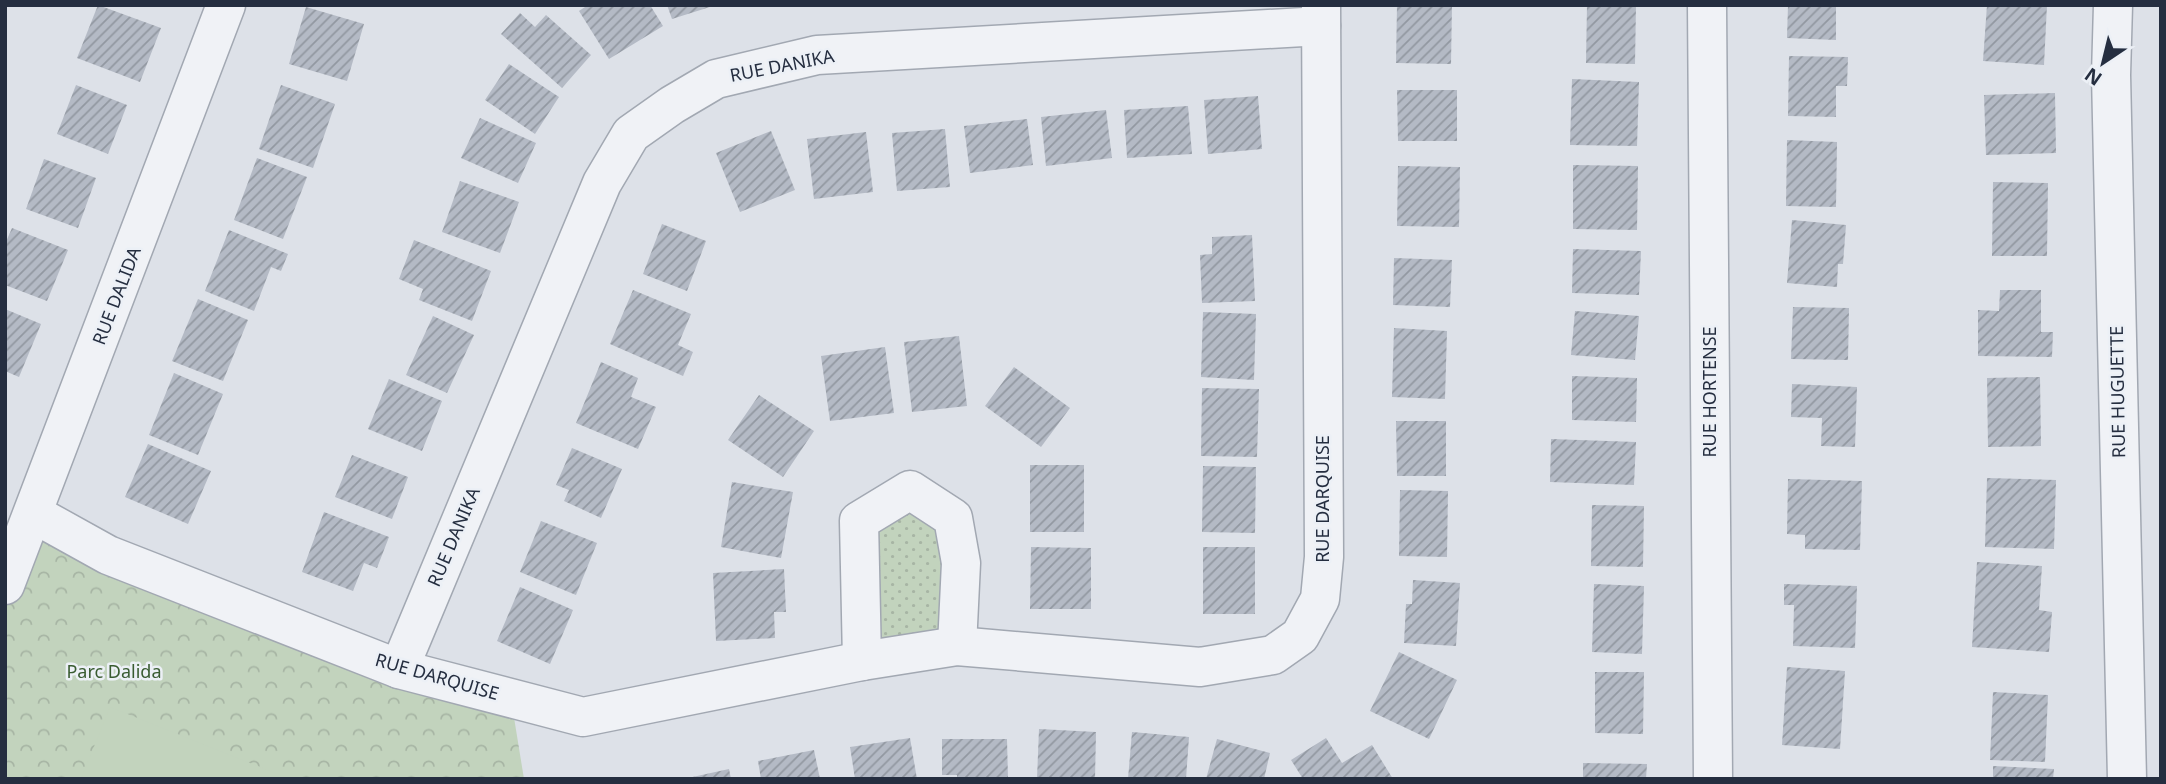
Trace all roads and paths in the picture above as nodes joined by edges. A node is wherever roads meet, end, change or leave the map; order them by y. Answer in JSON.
{"nodes":[{"id":1,"x":226,"y":5,"type":"edge"},
{"id":2,"x":1707,"y":5,"type":"edge"},
{"id":3,"x":2113,"y":5,"type":"edge"},
{"id":4,"x":1321,"y":16,"type":"edge"},
{"id":5,"x":34,"y":514,"type":"junction"},
{"id":6,"x":5,"y":586,"type":"edge"},
{"id":7,"x":957,"y":646,"type":"junction"},
{"id":8,"x":862,"y":661,"type":"junction"},
{"id":9,"x":399,"y":669,"type":"junction"},
{"id":10,"x":1713,"y":779,"type":"edge"},
{"id":11,"x":2127,"y":779,"type":"edge"}],
"edges":[{"from":1,"to":5,"type":"street","name":"RUE DALIDA"},
{"from":2,"to":10,"type":"street","name":"RUE HORTENSE"},
{"from":3,"to":11,"type":"street","name":"RUE HUGUETTE"},
{"from":4,"to":7,"type":"street","name":"RUE DARQUISE"},
{"from":4,"to":9,"type":"street","name":"RUE DANIKA"},
{"from":5,"to":6,"type":"street","name":"RUE DALIDA"},
{"from":5,"to":9,"type":"street","name":"RUE DARQUISE"},
{"from":7,"to":8,"type":"street","name":"RUE DARQUISE"},
{"from":7,"to":8,"type":"street"},
{"from":8,"to":9,"type":"street","name":"RUE DARQUISE"}]}
